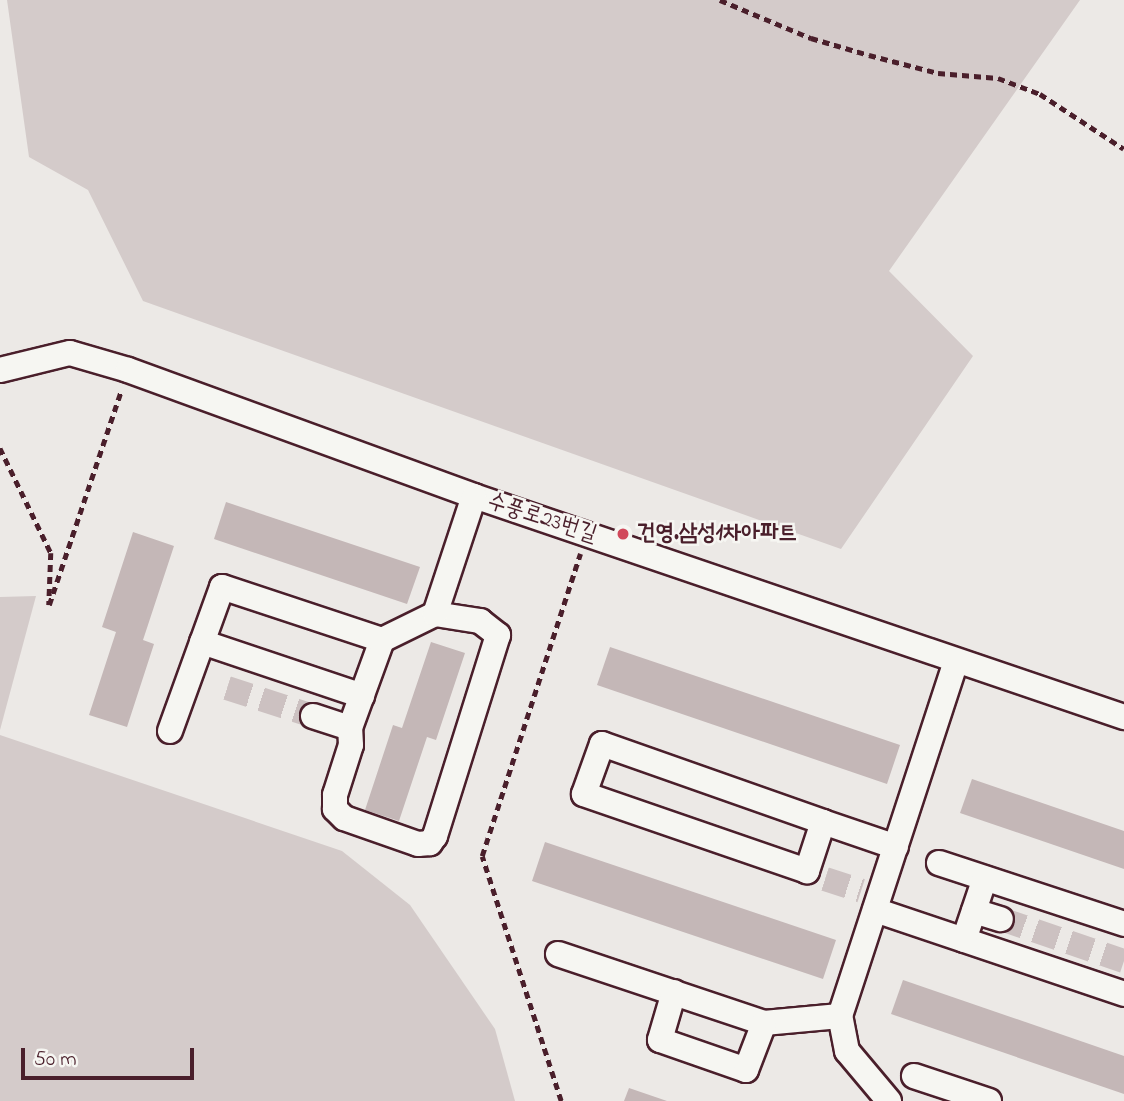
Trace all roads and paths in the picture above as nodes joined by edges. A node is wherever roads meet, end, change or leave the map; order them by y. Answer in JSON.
{"nodes":[{"id":1,"x":720,"y":0,"type":"edge"},
{"id":2,"x":1124,"y":149,"type":"edge"},
{"id":3,"x":0,"y":370,"type":"edge"},
{"id":4,"x":128,"y":370,"type":"junction"},
{"id":5,"x":0,"y":448,"type":"edge"},
{"id":6,"x":474,"y":496,"type":"junction"},
{"id":7,"x":587,"y":533,"type":"junction"},
{"id":8,"x":435,"y":614,"type":"junction"},
{"id":9,"x":382,"y":640,"type":"junction"},
{"id":10,"x":202,"y":642,"type":"junction"},
{"id":11,"x":956,"y":661,"type":"junction"},
{"id":12,"x":362,"y":696,"type":"junction"},
{"id":13,"x":313,"y":716,"type":"tunnel mouth"},
{"id":14,"x":1124,"y":717,"type":"edge"},
{"id":15,"x":350,"y":728,"type":"junction"},
{"id":16,"x":170,"y":731,"type":"dead end"},
{"id":17,"x":823,"y":822,"type":"junction"},
{"id":18,"x":896,"y":847,"type":"junction"},
{"id":19,"x":939,"y":863,"type":"dead end"},
{"id":20,"x":985,"y":878,"type":"junction"},
{"id":21,"x":872,"y":900,"type":"junction"},
{"id":22,"x":974,"y":911,"type":"junction"},
{"id":23,"x":1001,"y":919,"type":"tunnel mouth"},
{"id":24,"x":1124,"y":924,"type":"edge"},
{"id":25,"x":964,"y":940,"type":"junction"},
{"id":26,"x":558,"y":954,"type":"dead end"},
{"id":27,"x":674,"y":992,"type":"junction"},
{"id":28,"x":1124,"y":994,"type":"edge"},
{"id":29,"x":840,"y":1016,"type":"junction"},
{"id":30,"x":764,"y":1023,"type":"junction"},
{"id":31,"x":915,"y":1076,"type":"dead end"},
{"id":32,"x":561,"y":1101,"type":"edge"},
{"id":33,"x":889,"y":1101,"type":"edge"},
{"id":34,"x":989,"y":1101,"type":"edge"}],
"edges":[{"from":1,"to":2,"type":"path"},
{"from":3,"to":4,"type":"street","name":"수풍로23번길"},
{"from":4,"to":5,"type":"path"},
{"from":4,"to":6,"type":"street","name":"수풍로23번길"},
{"from":6,"to":7,"type":"street","name":"수풍로23번길"},
{"from":6,"to":8,"type":"street"},
{"from":7,"to":11,"type":"street","name":"수풍로23번길"},
{"from":7,"to":32,"type":"path"},
{"from":8,"to":9,"type":"street"},
{"from":8,"to":15,"type":"street"},
{"from":9,"to":10,"type":"street"},
{"from":9,"to":12,"type":"street"},
{"from":10,"to":12,"type":"street"},
{"from":10,"to":16,"type":"street"},
{"from":11,"to":14,"type":"street","name":"수풍로23번길"},
{"from":11,"to":18,"type":"street"},
{"from":12,"to":15,"type":"street"},
{"from":13,"to":15,"type":"street"},
{"from":17,"to":17,"type":"street"},
{"from":17,"to":18,"type":"street"},
{"from":18,"to":21,"type":"street"},
{"from":19,"to":20,"type":"street"},
{"from":20,"to":22,"type":"street"},
{"from":20,"to":24,"type":"street"},
{"from":21,"to":25,"type":"street"},
{"from":21,"to":29,"type":"street"},
{"from":22,"to":23,"type":"street"},
{"from":22,"to":25,"type":"street"},
{"from":25,"to":28,"type":"street"},
{"from":26,"to":27,"type":"street"},
{"from":27,"to":30,"type":"street"},
{"from":27,"to":30,"type":"street"},
{"from":29,"to":30,"type":"street"},
{"from":29,"to":33,"type":"street"},
{"from":31,"to":34,"type":"street"}]}
